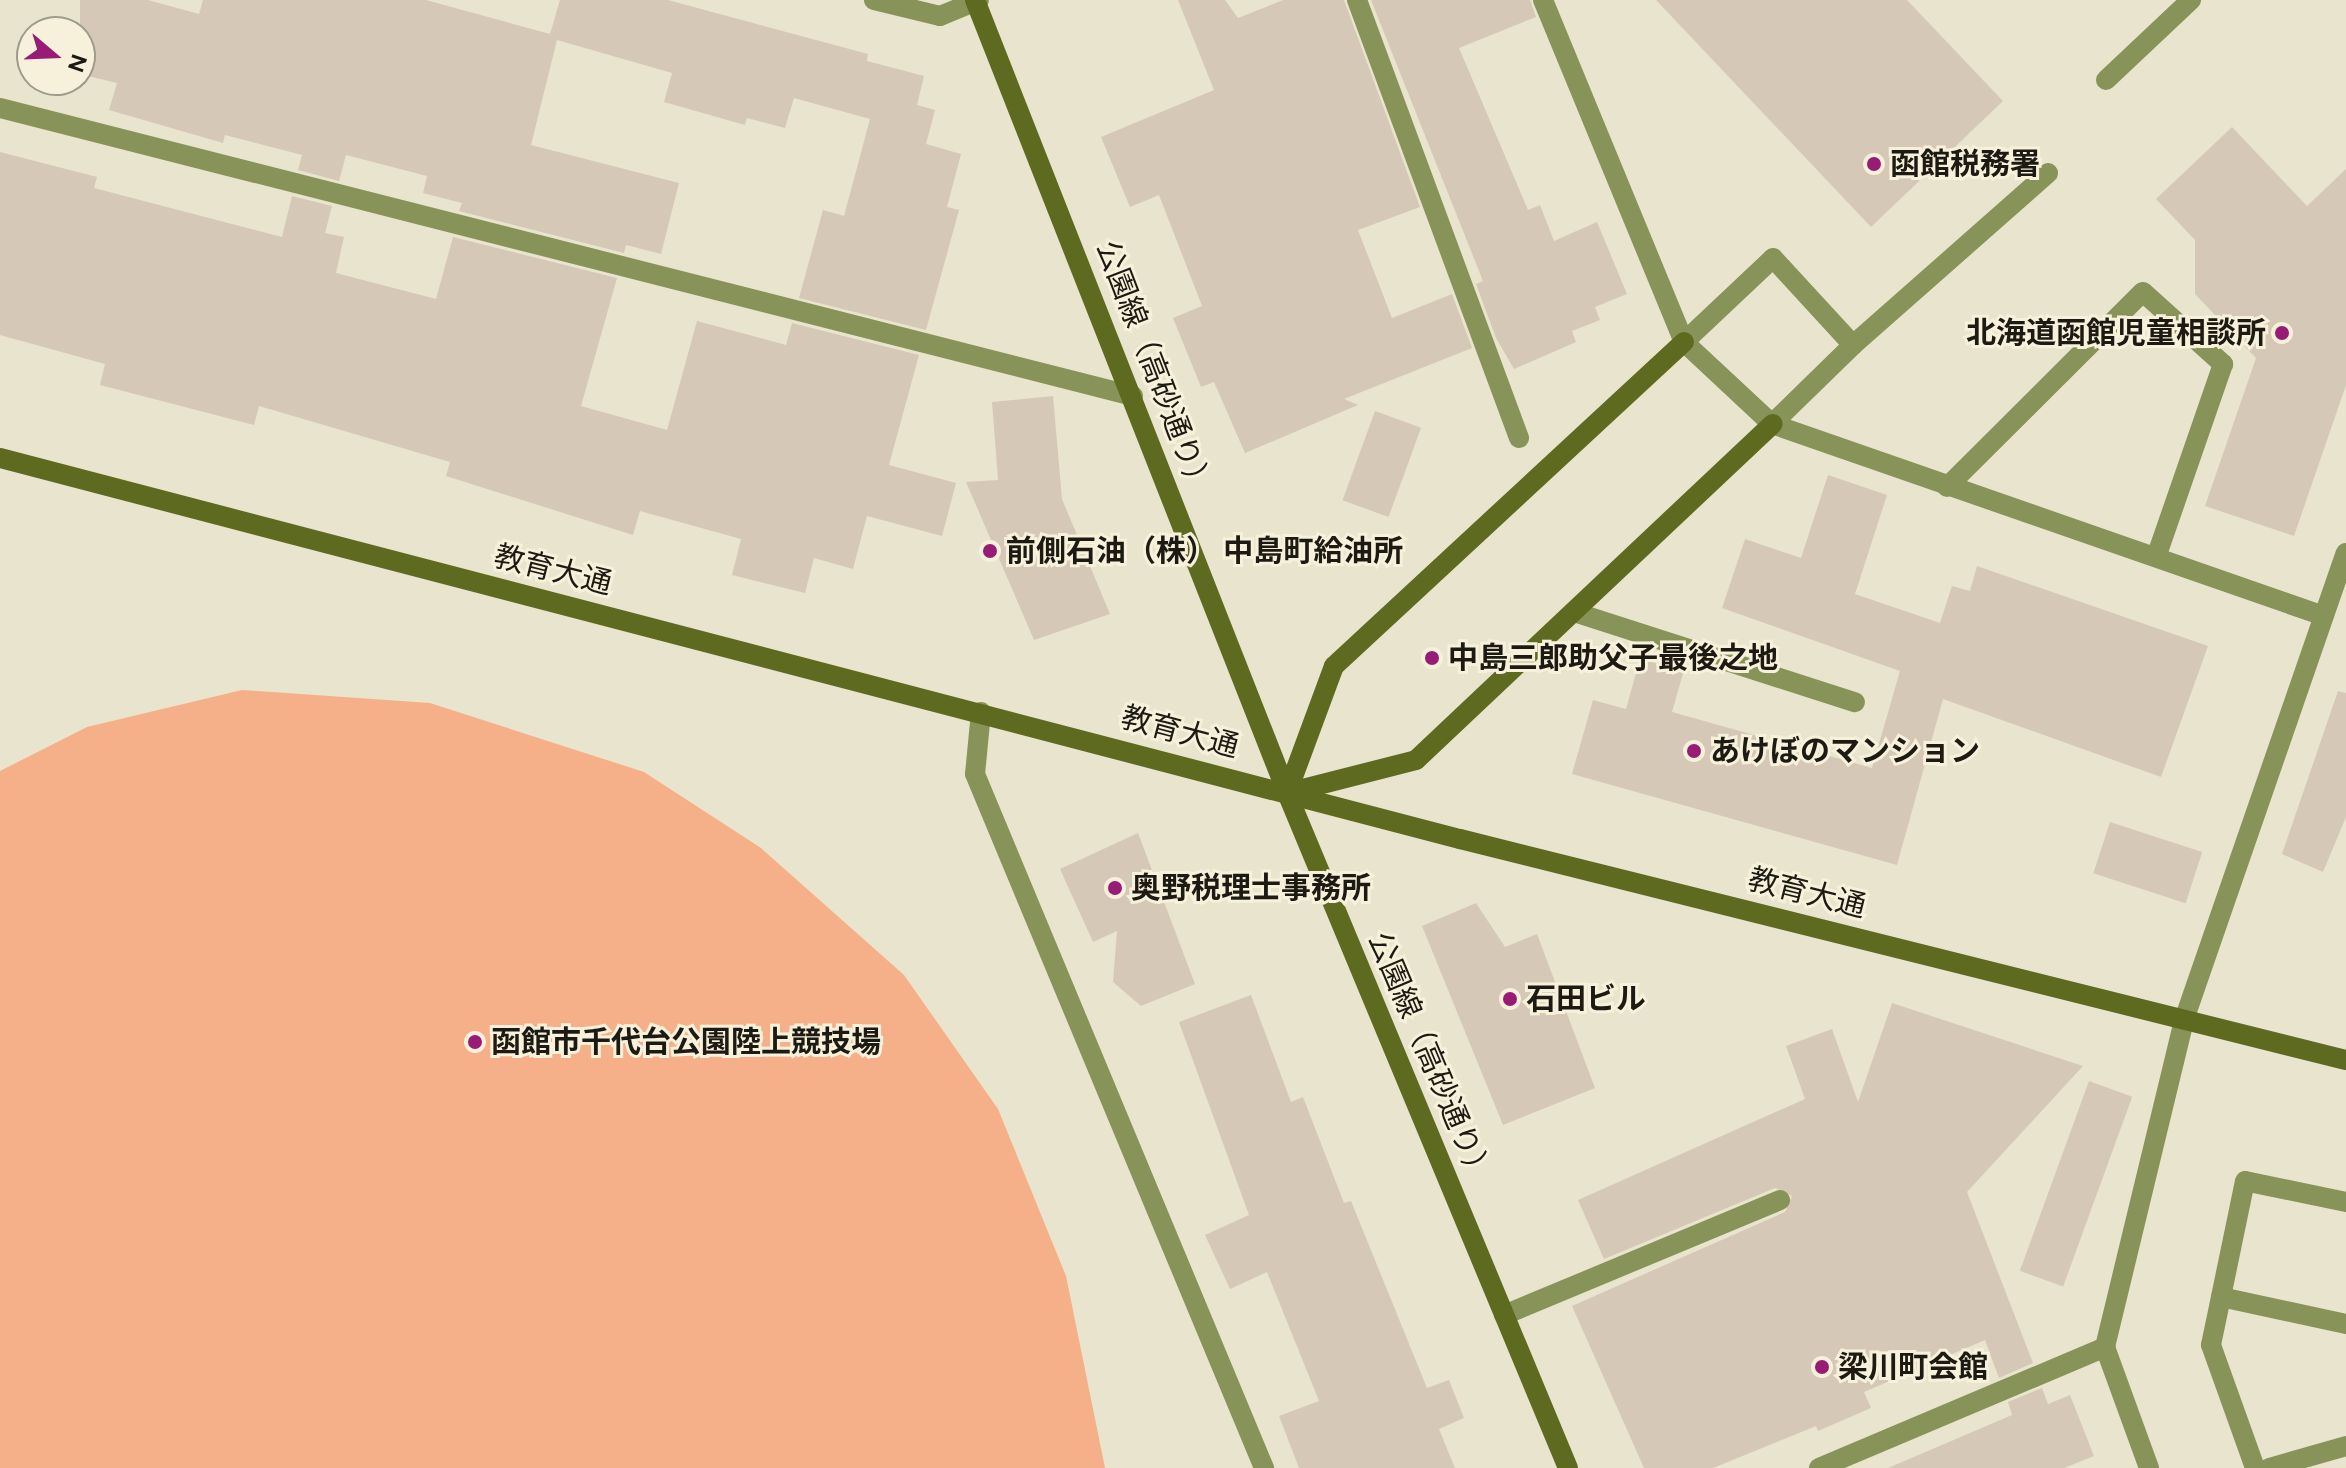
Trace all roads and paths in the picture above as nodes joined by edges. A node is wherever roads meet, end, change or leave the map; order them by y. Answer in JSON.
{"nodes":[{"id":1,"x":874,"y":0,"type":"edge"},
{"id":2,"x":977,"y":0,"type":"edge"},
{"id":3,"x":1357,"y":0,"type":"edge"},
{"id":4,"x":1543,"y":0,"type":"edge"},
{"id":5,"x":2191,"y":0,"type":"edge"},
{"id":6,"x":2106,"y":80,"type":"dead end"},
{"id":7,"x":0,"y":108,"type":"edge"},
{"id":8,"x":2048,"y":173,"type":"dead end"},
{"id":9,"x":1684,"y":342,"type":"junction"},
{"id":10,"x":1853,"y":345,"type":"junction"},
{"id":11,"x":1133,"y":396,"type":"junction"},
{"id":12,"x":1772,"y":424,"type":"junction"},
{"id":13,"x":1519,"y":438,"type":"dead end"},
{"id":14,"x":0,"y":458,"type":"edge"},
{"id":15,"x":1947,"y":487,"type":"junction"},
{"id":16,"x":2346,"y":553,"type":"edge"},
{"id":17,"x":2156,"y":557,"type":"junction"},
{"id":18,"x":1574,"y":612,"type":"junction"},
{"id":19,"x":2324,"y":616,"type":"junction"},
{"id":20,"x":1855,"y":702,"type":"dead end"},
{"id":21,"x":981,"y":712,"type":"junction"},
{"id":22,"x":1287,"y":793,"type":"junction"},
{"id":23,"x":2185,"y":1017,"type":"junction"},
{"id":24,"x":2346,"y":1060,"type":"edge"},
{"id":25,"x":1780,"y":1200,"type":"dead end"},
{"id":26,"x":2346,"y":1202,"type":"edge"},
{"id":27,"x":2221,"y":1297,"type":"junction"},
{"id":28,"x":1504,"y":1315,"type":"junction"},
{"id":29,"x":2346,"y":1324,"type":"edge"},
{"id":30,"x":2105,"y":1347,"type":"junction"},
{"id":31,"x":2346,"y":1446,"type":"edge"},
{"id":32,"x":1264,"y":1468,"type":"edge"},
{"id":33,"x":1568,"y":1468,"type":"edge"},
{"id":34,"x":1819,"y":1468,"type":"edge"},
{"id":35,"x":2149,"y":1468,"type":"edge"},
{"id":36,"x":2255,"y":1468,"type":"edge"},
{"id":37,"x":2269,"y":1468,"type":"edge"}],
"edges":[{"from":1,"to":2,"type":"street"},
{"from":2,"to":11,"type":"street","name":"公園線（高砂通り）"},
{"from":3,"to":13,"type":"street"},
{"from":4,"to":9,"type":"street"},
{"from":5,"to":6,"type":"street"},
{"from":7,"to":11,"type":"street"},
{"from":8,"to":10,"type":"street"},
{"from":9,"to":10,"type":"street"},
{"from":9,"to":12,"type":"street"},
{"from":9,"to":22,"type":"street"},
{"from":10,"to":12,"type":"street"},
{"from":11,"to":22,"type":"street","name":"公園線（高砂通り）"},
{"from":12,"to":15,"type":"street"},
{"from":12,"to":18,"type":"street"},
{"from":14,"to":21,"type":"street","name":"教育大通"},
{"from":15,"to":17,"type":"street"},
{"from":15,"to":17,"type":"street"},
{"from":16,"to":19,"type":"street"},
{"from":17,"to":19,"type":"street"},
{"from":18,"to":20,"type":"street"},
{"from":18,"to":22,"type":"street"},
{"from":19,"to":23,"type":"street"},
{"from":21,"to":22,"type":"street","name":"教育大通"},
{"from":21,"to":32,"type":"street"},
{"from":22,"to":23,"type":"street","name":"教育大通"},
{"from":22,"to":28,"type":"street","name":"公園線（高砂通り）"},
{"from":23,"to":24,"type":"street","name":"教育大通"},
{"from":23,"to":30,"type":"street"},
{"from":25,"to":28,"type":"street"},
{"from":26,"to":27,"type":"street"},
{"from":27,"to":29,"type":"street"},
{"from":27,"to":36,"type":"street"},
{"from":28,"to":33,"type":"street","name":"公園線（高砂通り）"},
{"from":30,"to":34,"type":"street"},
{"from":30,"to":35,"type":"street"},
{"from":31,"to":37,"type":"street"}]}
